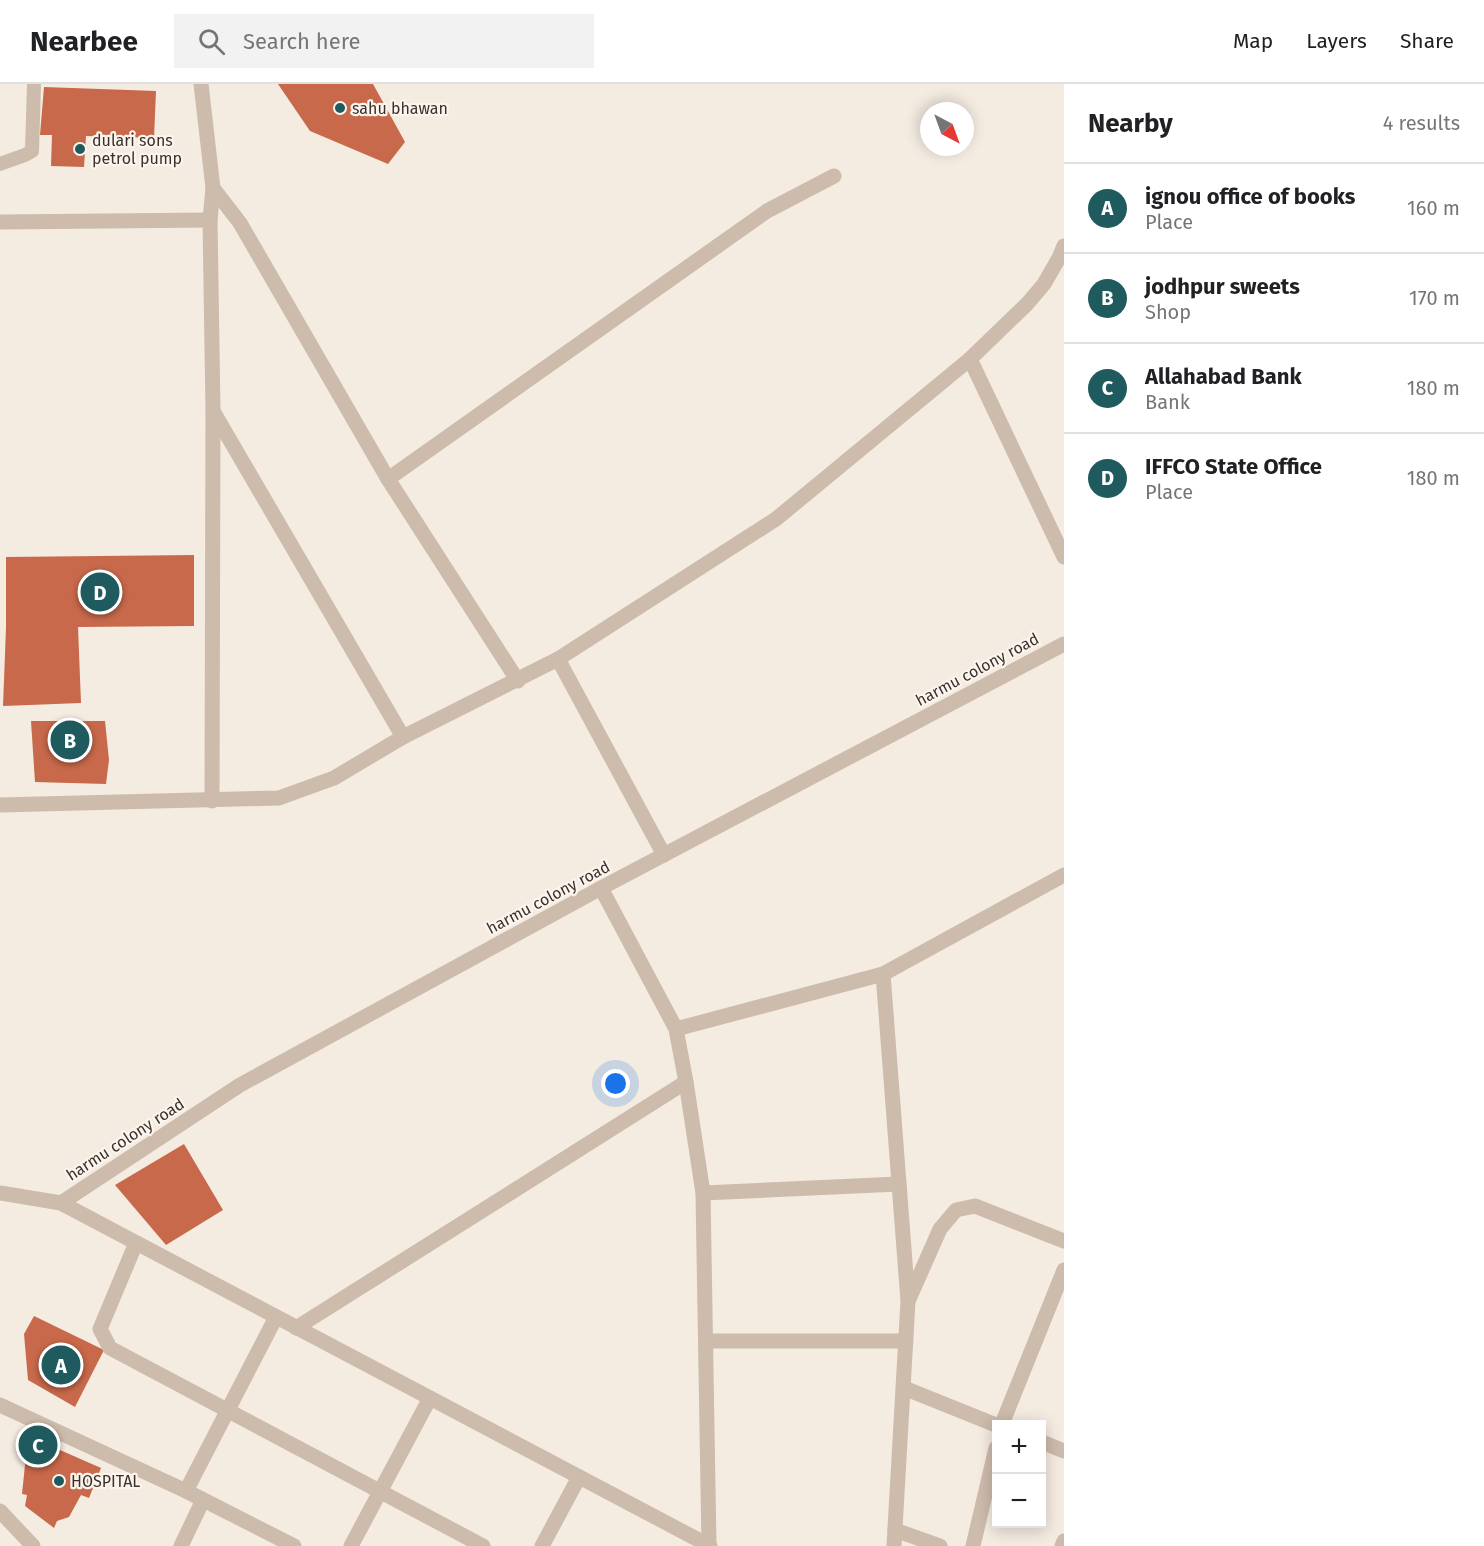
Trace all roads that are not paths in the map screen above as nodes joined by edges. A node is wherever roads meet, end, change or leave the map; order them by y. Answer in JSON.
{"nodes":[{"id":1,"x":34,"y":84,"type":"edge"},
{"id":2,"x":201,"y":84,"type":"edge"},
{"id":3,"x":0,"y":164,"type":"edge"},
{"id":4,"x":834,"y":176,"type":"dead end"},
{"id":5,"x":213,"y":188,"type":"junction"},
{"id":6,"x":210,"y":220,"type":"junction"},
{"id":7,"x":0,"y":222,"type":"edge"},
{"id":8,"x":1064,"y":246,"type":"edge"},
{"id":9,"x":970,"y":359,"type":"junction"},
{"id":10,"x":213,"y":411,"type":"junction"},
{"id":11,"x":388,"y":479,"type":"junction"},
{"id":12,"x":1064,"y":557,"type":"edge"},
{"id":13,"x":1064,"y":644,"type":"edge"},
{"id":14,"x":558,"y":659,"type":"junction"},
{"id":15,"x":518,"y":681,"type":"junction"},
{"id":16,"x":403,"y":737,"type":"junction"},
{"id":17,"x":212,"y":801,"type":"junction"},
{"id":18,"x":0,"y":805,"type":"edge"},
{"id":19,"x":664,"y":855,"type":"junction"},
{"id":20,"x":1064,"y":875,"type":"edge"},
{"id":21,"x":601,"y":888,"type":"junction"},
{"id":22,"x":883,"y":974,"type":"junction"},
{"id":23,"x":675,"y":1029,"type":"junction"},
{"id":24,"x":686,"y":1082,"type":"junction"},
{"id":25,"x":899,"y":1184,"type":"junction"},
{"id":26,"x":703,"y":1192,"type":"junction"},
{"id":27,"x":0,"y":1193,"type":"edge"},
{"id":28,"x":61,"y":1203,"type":"junction"},
{"id":29,"x":1064,"y":1240,"type":"edge"},
{"id":30,"x":136,"y":1243,"type":"junction"},
{"id":31,"x":1064,"y":1270,"type":"edge"},
{"id":32,"x":908,"y":1301,"type":"junction"},
{"id":33,"x":276,"y":1317,"type":"junction"},
{"id":34,"x":296,"y":1328,"type":"junction"},
{"id":35,"x":706,"y":1341,"type":"junction"},
{"id":36,"x":906,"y":1341,"type":"junction"},
{"id":37,"x":904,"y":1388,"type":"junction"},
{"id":38,"x":430,"y":1398,"type":"junction"},
{"id":39,"x":0,"y":1405,"type":"edge"},
{"id":40,"x":228,"y":1410,"type":"junction"},
{"id":41,"x":1004,"y":1420,"type":"edge"},
{"id":42,"x":992,"y":1423,"type":"edge"},
{"id":43,"x":1046,"y":1444,"type":"edge"},
{"id":44,"x":1064,"y":1451,"type":"edge"},
{"id":45,"x":992,"y":1465,"type":"edge"},
{"id":46,"x":579,"y":1477,"type":"junction"},
{"id":47,"x":186,"y":1491,"type":"junction"},
{"id":48,"x":380,"y":1491,"type":"junction"},
{"id":49,"x":203,"y":1500,"type":"junction"},
{"id":50,"x":0,"y":1511,"type":"edge"},
{"id":51,"x":895,"y":1530,"type":"junction"},
{"id":52,"x":1064,"y":1541,"type":"edge"},
{"id":53,"x":34,"y":1545,"type":"edge"},
{"id":54,"x":181,"y":1546,"type":"edge"},
{"id":55,"x":294,"y":1546,"type":"edge"},
{"id":56,"x":351,"y":1546,"type":"edge"},
{"id":57,"x":483,"y":1546,"type":"edge"},
{"id":58,"x":542,"y":1546,"type":"edge"},
{"id":59,"x":709,"y":1546,"type":"edge"},
{"id":60,"x":894,"y":1546,"type":"edge"},
{"id":61,"x":939,"y":1546,"type":"edge"},
{"id":62,"x":973,"y":1546,"type":"edge"},
{"id":63,"x":1062,"y":1546,"type":"edge"}],
"edges":[{"from":1,"to":3,"type":"lane"},
{"from":2,"to":5,"type":"street"},
{"from":4,"to":11,"type":"street"},
{"from":5,"to":6,"type":"street"},
{"from":5,"to":11,"type":"street"},
{"from":6,"to":7,"type":"street"},
{"from":6,"to":10,"type":"street"},
{"from":8,"to":9,"type":"street"},
{"from":9,"to":12,"type":"street"},
{"from":9,"to":14,"type":"street"},
{"from":10,"to":16,"type":"street"},
{"from":10,"to":17,"type":"street"},
{"from":11,"to":15,"type":"street"},
{"from":13,"to":19,"type":"street","name":"harmu colony road"},
{"from":14,"to":15,"type":"street"},
{"from":14,"to":19,"type":"street"},
{"from":15,"to":16,"type":"street"},
{"from":16,"to":17,"type":"street"},
{"from":17,"to":18,"type":"street"},
{"from":19,"to":21,"type":"street","name":"harmu colony road"},
{"from":20,"to":22,"type":"street"},
{"from":21,"to":23,"type":"street"},
{"from":21,"to":28,"type":"street","name":"harmu colony road"},
{"from":22,"to":23,"type":"street"},
{"from":22,"to":25,"type":"street"},
{"from":23,"to":24,"type":"street"},
{"from":24,"to":26,"type":"street"},
{"from":24,"to":34,"type":"street"},
{"from":25,"to":26,"type":"street"},
{"from":25,"to":32,"type":"street"},
{"from":26,"to":35,"type":"street"},
{"from":27,"to":28,"type":"street"},
{"from":28,"to":30,"type":"street"},
{"from":29,"to":32,"type":"street"},
{"from":30,"to":33,"type":"street"},
{"from":30,"to":40,"type":"street"},
{"from":31,"to":41,"type":"street"},
{"from":32,"to":36,"type":"street"},
{"from":33,"to":34,"type":"street"},
{"from":33,"to":40,"type":"street"},
{"from":34,"to":38,"type":"street"},
{"from":35,"to":36,"type":"street"},
{"from":35,"to":59,"type":"street"},
{"from":36,"to":37,"type":"street"},
{"from":37,"to":42,"type":"street"},
{"from":37,"to":51,"type":"street"},
{"from":38,"to":46,"type":"street"},
{"from":38,"to":48,"type":"street"},
{"from":39,"to":47,"type":"street"},
{"from":40,"to":47,"type":"street"},
{"from":40,"to":48,"type":"street"},
{"from":43,"to":44,"type":"street"},
{"from":45,"to":62,"type":"street"},
{"from":46,"to":58,"type":"street"},
{"from":46,"to":59,"type":"street"},
{"from":47,"to":49,"type":"street"},
{"from":48,"to":56,"type":"street"},
{"from":48,"to":57,"type":"street"},
{"from":49,"to":54,"type":"street"},
{"from":49,"to":55,"type":"street"},
{"from":50,"to":53,"type":"street"},
{"from":51,"to":60,"type":"street"},
{"from":51,"to":61,"type":"street"},
{"from":52,"to":63,"type":"street"}]}
